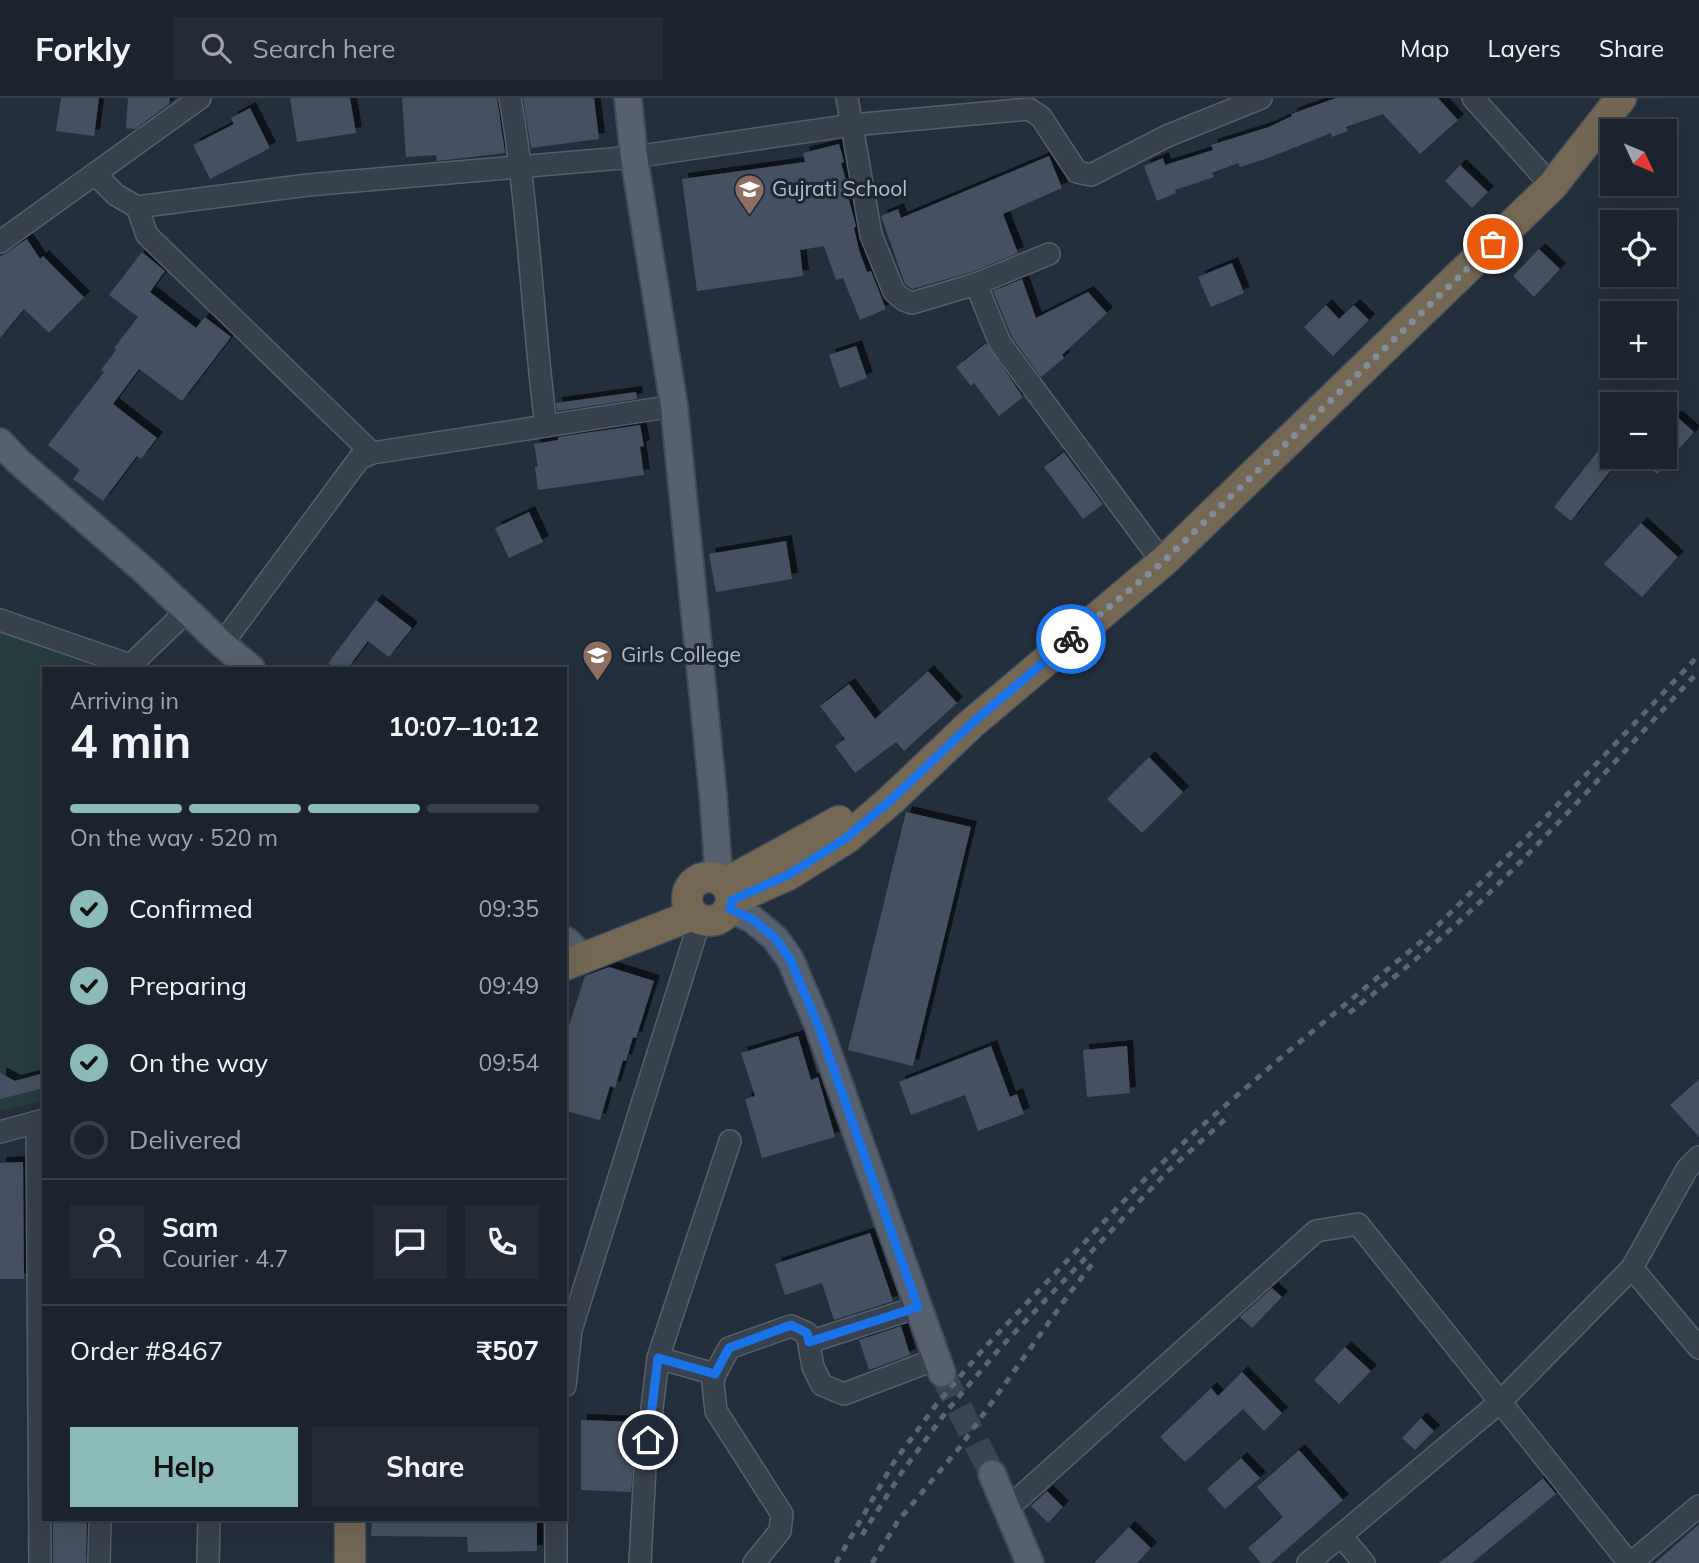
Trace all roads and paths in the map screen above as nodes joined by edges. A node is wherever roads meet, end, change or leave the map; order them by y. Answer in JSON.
{"nodes":[{"id":1,"x":200,"y":98,"type":"edge"},
{"id":2,"x":510,"y":98,"type":"edge"},
{"id":3,"x":628,"y":98,"type":"edge"},
{"id":4,"x":847,"y":98,"type":"edge"},
{"id":5,"x":1261,"y":98,"type":"edge"},
{"id":6,"x":1473,"y":98,"type":"edge"},
{"id":7,"x":1602,"y":98,"type":"edge"},
{"id":8,"x":1621,"y":98,"type":"edge"},
{"id":9,"x":852,"y":125,"type":"junction"},
{"id":10,"x":634,"y":157,"type":"junction"},
{"id":11,"x":521,"y":166,"type":"junction"},
{"id":12,"x":95,"y":173,"type":"junction"},
{"id":13,"x":1547,"y":180,"type":"junction"},
{"id":14,"x":137,"y":207,"type":"junction"},
{"id":15,"x":0,"y":242,"type":"edge"},
{"id":16,"x":1049,"y":254,"type":"dead end"},
{"id":17,"x":976,"y":284,"type":"junction"},
{"id":18,"x":674,"y":406,"type":"junction"},
{"id":19,"x":546,"y":426,"type":"junction"},
{"id":20,"x":0,"y":442,"type":"edge"},
{"id":21,"x":372,"y":453,"type":"junction"},
{"id":22,"x":1152,"y":548,"type":"junction"},
{"id":23,"x":187,"y":611,"type":"junction"},
{"id":24,"x":0,"y":620,"type":"edge"},
{"id":25,"x":222,"y":644,"type":"junction"},
{"id":26,"x":250,"y":667,"type":"edge"},
{"id":27,"x":727,"y":893,"type":"junction"},
{"id":28,"x":693,"y":911,"type":"junction"},
{"id":29,"x":567,"y":950,"type":"edge"},
{"id":30,"x":40,"y":1121,"type":"edge"},
{"id":31,"x":0,"y":1132,"type":"edge"},
{"id":32,"x":730,"y":1141,"type":"dead end"},
{"id":33,"x":1699,"y":1157,"type":"edge"},
{"id":34,"x":1632,"y":1268,"type":"junction"},
{"id":35,"x":918,"y":1307,"type":"junction"},
{"id":36,"x":809,"y":1342,"type":"junction"},
{"id":37,"x":1699,"y":1348,"type":"edge"},
{"id":38,"x":658,"y":1358,"type":"junction"},
{"id":39,"x":567,"y":1364,"type":"edge"},
{"id":40,"x":939,"y":1366,"type":"joint"},
{"id":41,"x":715,"y":1374,"type":"junction"},
{"id":42,"x":1500,"y":1402,"type":"junction"},
{"id":43,"x":992,"y":1474,"type":"tunnel mouth"},
{"id":44,"x":1699,"y":1506,"type":"edge"},
{"id":45,"x":1007,"y":1509,"type":"junction"},
{"id":46,"x":100,"y":1521,"type":"edge"},
{"id":47,"x":209,"y":1521,"type":"edge"},
{"id":48,"x":350,"y":1521,"type":"edge"},
{"id":49,"x":363,"y":1521,"type":"edge"},
{"id":50,"x":556,"y":1521,"type":"edge"},
{"id":51,"x":1342,"y":1537,"type":"junction"},
{"id":52,"x":40,"y":1563,"type":"edge"},
{"id":53,"x":99,"y":1563,"type":"edge"},
{"id":54,"x":208,"y":1563,"type":"edge"},
{"id":55,"x":350,"y":1563,"type":"edge"},
{"id":56,"x":362,"y":1563,"type":"edge"},
{"id":57,"x":556,"y":1563,"type":"edge"},
{"id":58,"x":640,"y":1563,"type":"edge"},
{"id":59,"x":754,"y":1563,"type":"edge"},
{"id":60,"x":1030,"y":1563,"type":"edge"},
{"id":61,"x":1308,"y":1563,"type":"edge"},
{"id":62,"x":1364,"y":1563,"type":"edge"},
{"id":63,"x":1630,"y":1563,"type":"edge"}],
"edges":[{"from":1,"to":12,"type":"street"},
{"from":2,"to":11,"type":"street"},
{"from":3,"to":10,"type":"main road"},
{"from":4,"to":9,"type":"street"},
{"from":5,"to":9,"type":"street"},
{"from":6,"to":13,"type":"street"},
{"from":7,"to":13,"type":"highway"},
{"from":8,"to":13,"type":"highway"},
{"from":9,"to":10,"type":"street"},
{"from":9,"to":17,"type":"street"},
{"from":10,"to":11,"type":"street"},
{"from":10,"to":18,"type":"main road"},
{"from":11,"to":14,"type":"street"},
{"from":11,"to":19,"type":"street"},
{"from":12,"to":14,"type":"street"},
{"from":12,"to":15,"type":"street"},
{"from":13,"to":22,"type":"highway"},
{"from":13,"to":27,"type":"highway"},
{"from":14,"to":21,"type":"street"},
{"from":16,"to":17,"type":"street"},
{"from":17,"to":22,"type":"street"},
{"from":18,"to":19,"type":"street"},
{"from":18,"to":27,"type":"main road"},
{"from":19,"to":21,"type":"street"},
{"from":20,"to":23,"type":"main road"},
{"from":21,"to":25,"type":"street"},
{"from":22,"to":27,"type":"highway"},
{"from":23,"to":24,"type":"street"},
{"from":23,"to":25,"type":"main road"},
{"from":25,"to":26,"type":"main road"},
{"from":27,"to":28,"type":"highway"},
{"from":27,"to":28,"type":"highway"},
{"from":27,"to":35,"type":"main road"},
{"from":28,"to":29,"type":"highway"},
{"from":28,"to":39,"type":"street"},
{"from":30,"to":31,"type":"street"},
{"from":30,"to":52,"type":"street"},
{"from":32,"to":38,"type":"street"},
{"from":33,"to":34,"type":"street"},
{"from":34,"to":37,"type":"street"},
{"from":34,"to":42,"type":"street"},
{"from":35,"to":36,"type":"street"},
{"from":35,"to":40,"type":"main road"},
{"from":36,"to":40,"type":"street"},
{"from":36,"to":41,"type":"street"},
{"from":38,"to":41,"type":"street"},
{"from":38,"to":58,"type":"street"},
{"from":41,"to":59,"type":"street"},
{"from":42,"to":45,"type":"street"},
{"from":42,"to":51,"type":"street"},
{"from":42,"to":63,"type":"street"},
{"from":43,"to":45,"type":"main road"},
{"from":44,"to":63,"type":"street"},
{"from":45,"to":60,"type":"main road"},
{"from":46,"to":53,"type":"street"},
{"from":47,"to":54,"type":"street"},
{"from":48,"to":55,"type":"highway"},
{"from":49,"to":56,"type":"highway"},
{"from":50,"to":57,"type":"street"},
{"from":51,"to":61,"type":"street"},
{"from":51,"to":62,"type":"street"}]}
